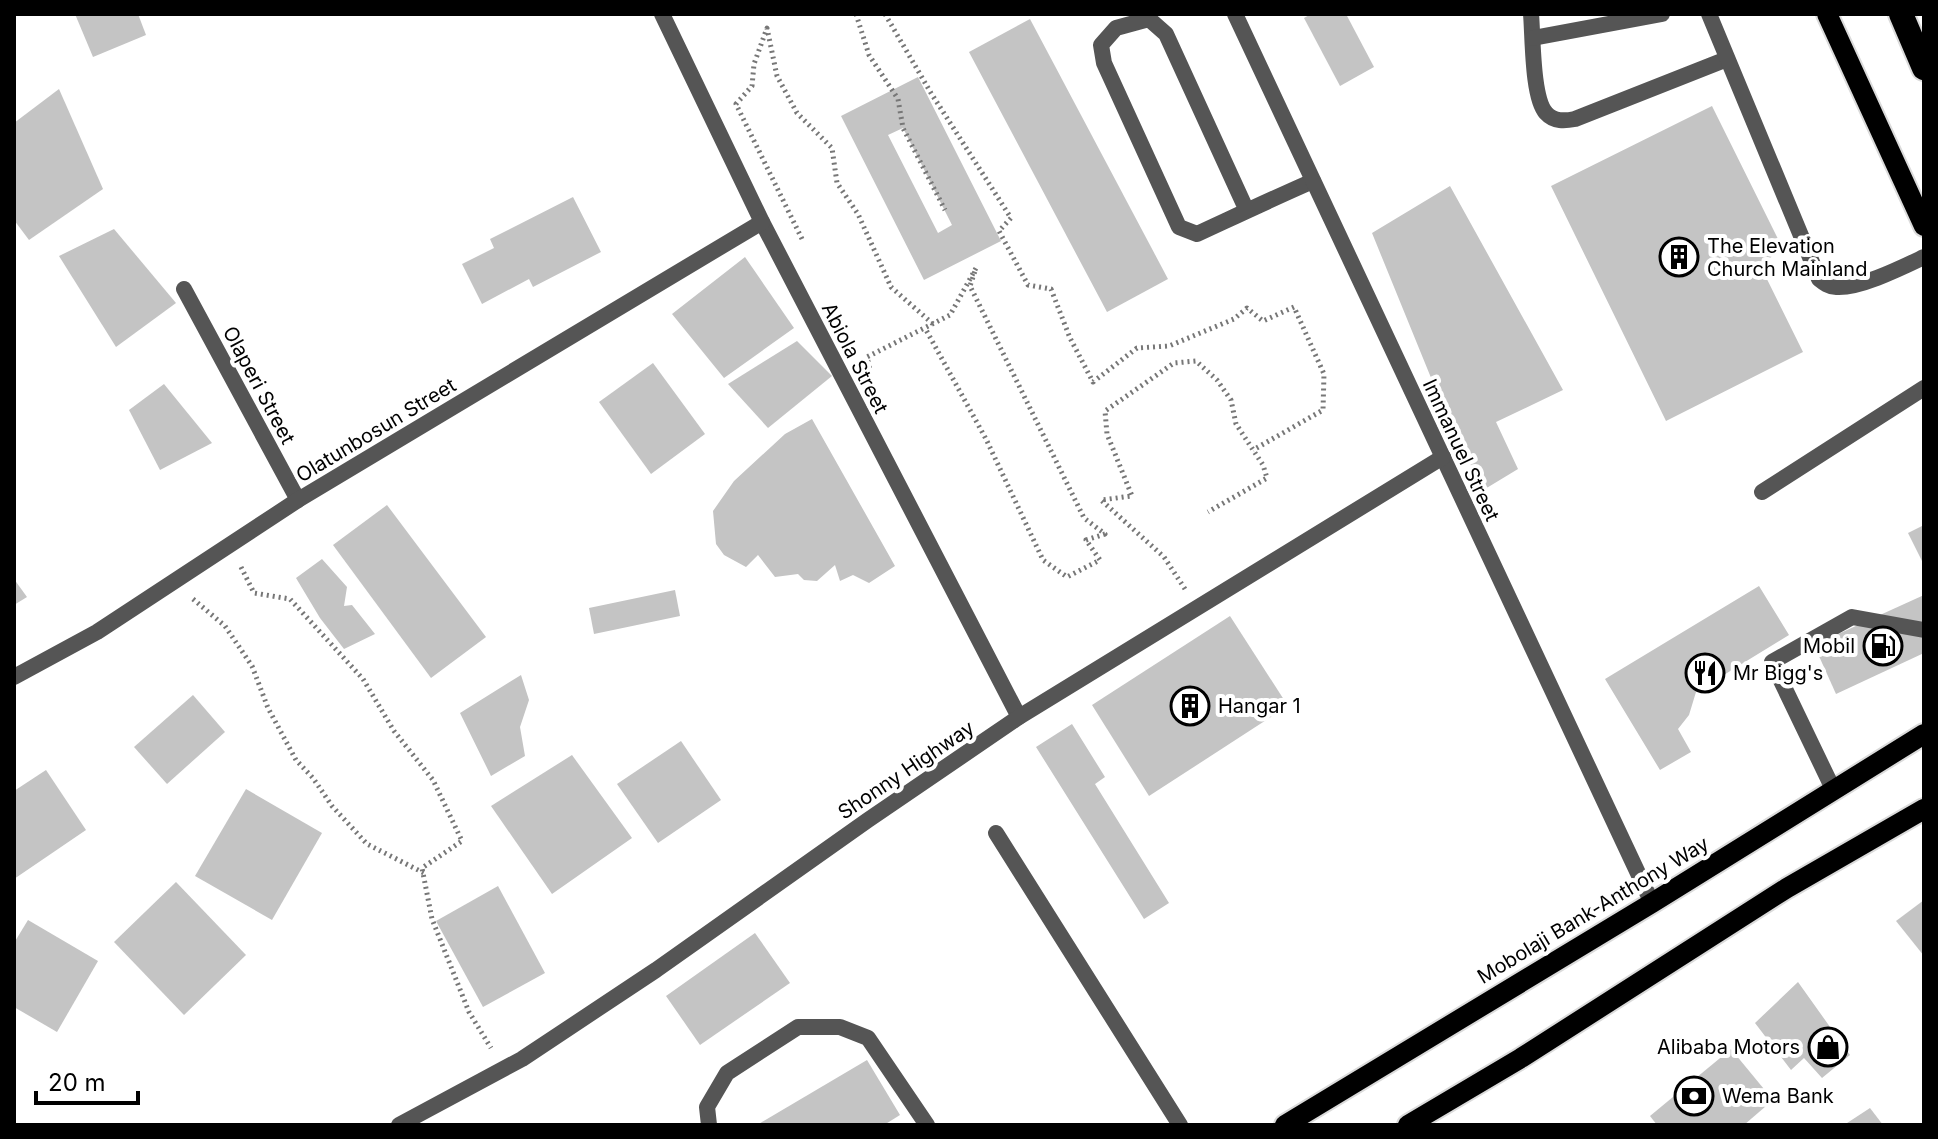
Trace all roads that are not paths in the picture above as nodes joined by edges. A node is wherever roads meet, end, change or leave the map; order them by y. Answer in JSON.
{"nodes":[{"id":1,"x":662,"y":14,"type":"edge"},
{"id":2,"x":1235,"y":14,"type":"edge"},
{"id":3,"x":1531,"y":14,"type":"edge"},
{"id":4,"x":1662,"y":14,"type":"edge"},
{"id":5,"x":1709,"y":14,"type":"edge"},
{"id":6,"x":1827,"y":14,"type":"edge"},
{"id":7,"x":1901,"y":14,"type":"edge"},
{"id":8,"x":1640,"y":17,"type":"edge"},
{"id":9,"x":1533,"y":38,"type":"junction"},
{"id":10,"x":1727,"y":59,"type":"junction"},
{"id":11,"x":1924,"y":68,"type":"edge"},
{"id":12,"x":1313,"y":181,"type":"junction"},
{"id":13,"x":1247,"y":211,"type":"junction"},
{"id":14,"x":762,"y":222,"type":"junction"},
{"id":15,"x":1924,"y":226,"type":"edge"},
{"id":16,"x":1924,"y":257,"type":"edge"},
{"id":17,"x":184,"y":289,"type":"dead end"},
{"id":18,"x":1924,"y":388,"type":"edge"},
{"id":19,"x":1443,"y":457,"type":"junction"},
{"id":20,"x":1762,"y":492,"type":"dead end"},
{"id":21,"x":298,"y":500,"type":"junction"},
{"id":22,"x":1924,"y":630,"type":"edge"},
{"id":23,"x":14,"y":677,"type":"edge"},
{"id":24,"x":1019,"y":717,"type":"junction"},
{"id":25,"x":1924,"y":734,"type":"edge"},
{"id":26,"x":1834,"y":791,"type":"junction"},
{"id":27,"x":1924,"y":809,"type":"edge"},
{"id":28,"x":996,"y":833,"type":"dead end"},
{"id":29,"x":1652,"y":903,"type":"junction"},
{"id":30,"x":399,"y":1125,"type":"edge"},
{"id":31,"x":709,"y":1125,"type":"edge"},
{"id":32,"x":927,"y":1125,"type":"edge"},
{"id":33,"x":1180,"y":1125,"type":"edge"},
{"id":34,"x":1285,"y":1125,"type":"edge"},
{"id":35,"x":1408,"y":1125,"type":"edge"}],
"edges":[{"from":1,"to":14,"type":"street","name":"Abiola Street"},
{"from":2,"to":12,"type":"street","name":"Immanuel Street"},
{"from":3,"to":9,"type":"street"},
{"from":4,"to":8,"type":"street"},
{"from":5,"to":10,"type":"street"},
{"from":6,"to":15,"type":"main road"},
{"from":7,"to":11,"type":"highway"},
{"from":8,"to":9,"type":"street"},
{"from":9,"to":10,"type":"street"},
{"from":10,"to":16,"type":"street"},
{"from":12,"to":13,"type":"street"},
{"from":12,"to":19,"type":"street","name":"Immanuel Street"},
{"from":13,"to":13,"type":"street"},
{"from":14,"to":21,"type":"street","name":"Olatunbosun Street"},
{"from":14,"to":24,"type":"street","name":"Abiola Street"},
{"from":17,"to":21,"type":"street","name":"Olaperi Street"},
{"from":18,"to":20,"type":"street"},
{"from":19,"to":24,"type":"street","name":"Shonny Highway"},
{"from":19,"to":29,"type":"street","name":"Immanuel Street"},
{"from":21,"to":23,"type":"street","name":"Olatunbosun Street"},
{"from":22,"to":26,"type":"street"},
{"from":24,"to":30,"type":"street","name":"Shonny Highway"},
{"from":25,"to":26,"type":"main road","name":"Mobolaji Bank-Anthony Way"},
{"from":26,"to":29,"type":"main road","name":"Mobolaji Bank-Anthony Way"},
{"from":27,"to":35,"type":"main road"},
{"from":28,"to":33,"type":"street"},
{"from":29,"to":34,"type":"main road","name":"Mobolaji Bank-Anthony Way"},
{"from":31,"to":32,"type":"street"}]}
